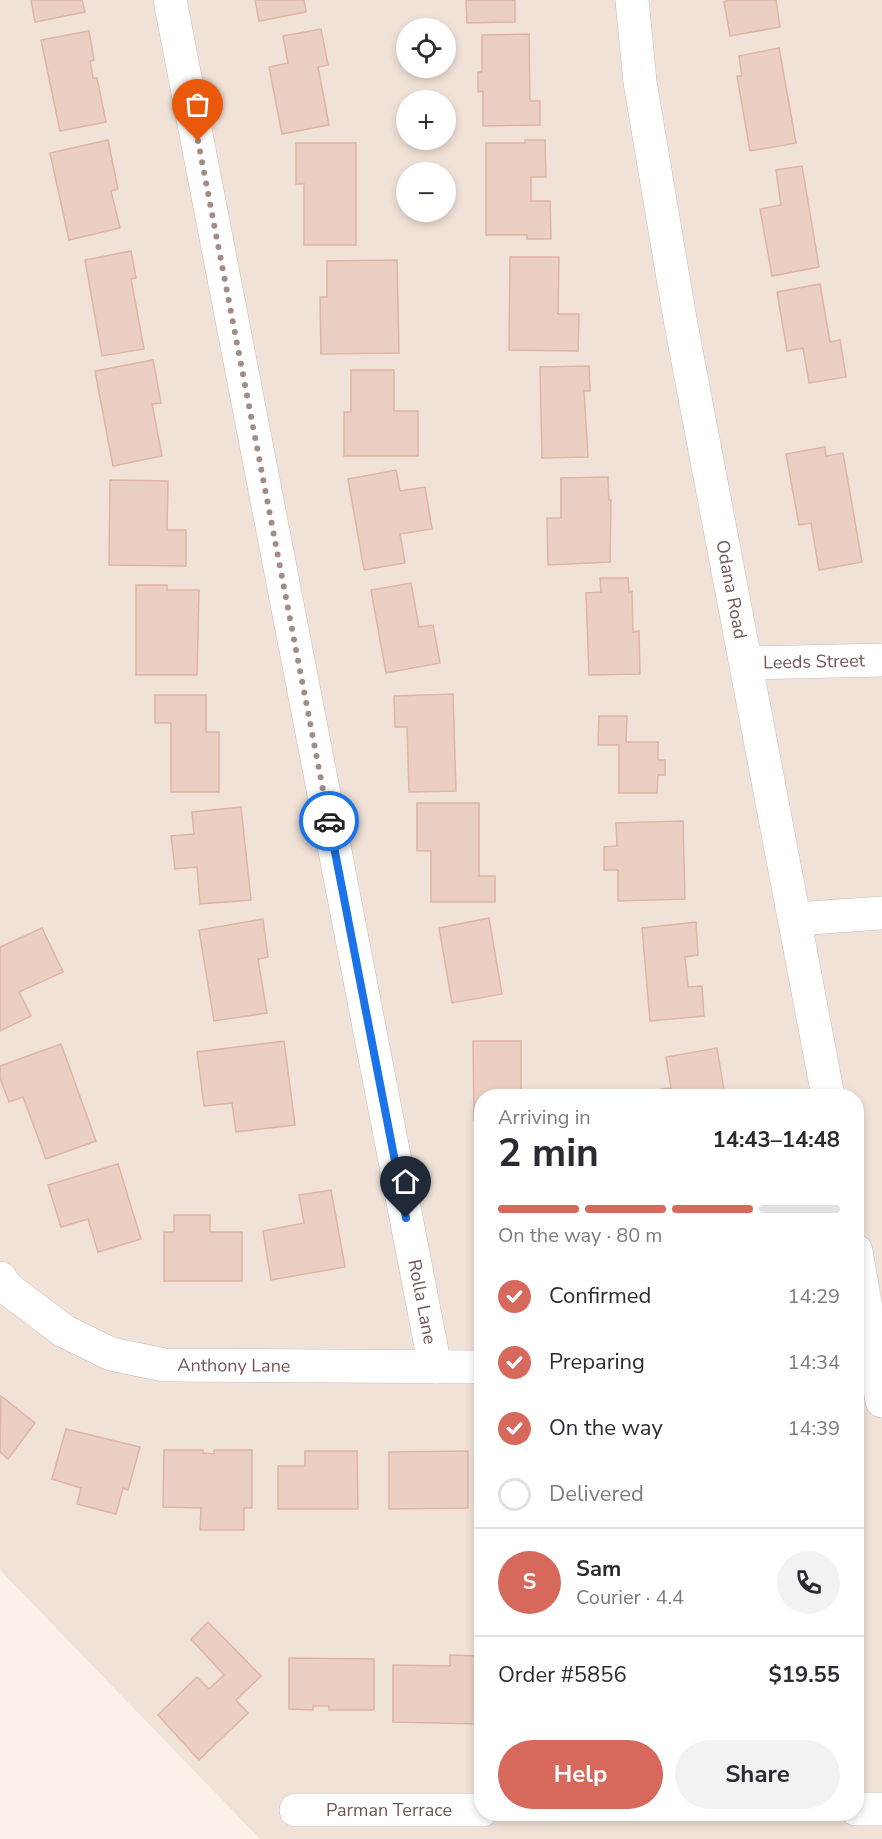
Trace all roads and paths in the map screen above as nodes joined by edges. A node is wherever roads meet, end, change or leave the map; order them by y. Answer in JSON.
{"nodes":[{"id":1,"x":170,"y":0,"type":"edge"},
{"id":2,"x":612,"y":0,"type":"edge"},
{"id":3,"x":632,"y":0,"type":"edge"},
{"id":4,"x":640,"y":82,"type":"junction"},
{"id":5,"x":882,"y":660,"type":"edge"},
{"id":6,"x":746,"y":663,"type":"junction"},
{"id":7,"x":882,"y":914,"type":"edge"},
{"id":8,"x":795,"y":919,"type":"junction"},
{"id":9,"x":827,"y":1089,"type":"edge"},
{"id":10,"x":3,"y":1283,"type":"edge"},
{"id":11,"x":864,"y":1312,"type":"edge"},
{"id":12,"x":474,"y":1366,"type":"edge"},
{"id":13,"x":871,"y":1366,"type":"edge"},
{"id":14,"x":435,"y":1367,"type":"junction"},
{"id":15,"x":882,"y":1401,"type":"edge"},
{"id":16,"x":864,"y":1809,"type":"edge"},
{"id":17,"x":882,"y":1809,"type":"edge"},
{"id":18,"x":296,"y":1810,"type":"dead end"},
{"id":19,"x":474,"y":1810,"type":"edge"}],
"edges":[{"from":1,"to":14,"type":"street","name":"Rolla Lane"},
{"from":2,"to":4,"type":"street","name":"Odana Road"},
{"from":3,"to":4,"type":"street","name":"Odana Road"},
{"from":4,"to":6,"type":"street","name":"Odana Road"},
{"from":5,"to":6,"type":"street","name":"Leeds Street"},
{"from":6,"to":8,"type":"street","name":"Odana Road"},
{"from":7,"to":8,"type":"street"},
{"from":8,"to":9,"type":"street","name":"Odana Road"},
{"from":10,"to":14,"type":"street","name":"Anthony Lane"},
{"from":11,"to":13,"type":"street"},
{"from":12,"to":14,"type":"street","name":"Anthony Lane"},
{"from":13,"to":15,"type":"street"},
{"from":16,"to":17,"type":"street"},
{"from":18,"to":19,"type":"street","name":"Parman Terrace"}]}
